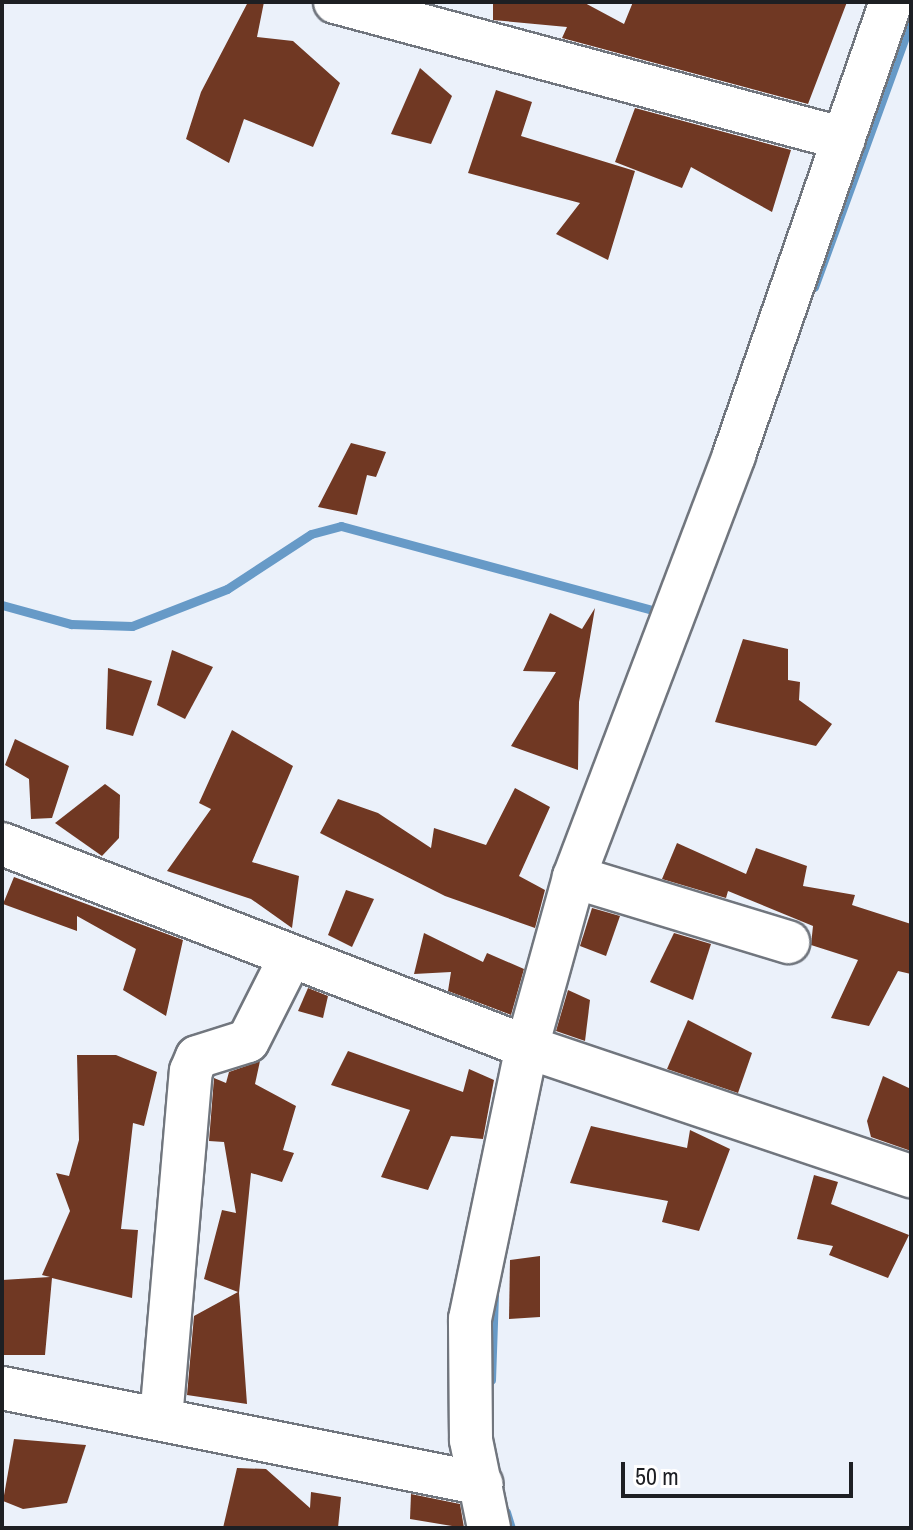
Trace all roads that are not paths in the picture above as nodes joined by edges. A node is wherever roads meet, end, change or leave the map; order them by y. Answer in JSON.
{"nodes":[{"id":1,"x":335,"y":2,"type":"edge"},
{"id":2,"x":891,"y":2,"type":"edge"},
{"id":3,"x":844,"y":139,"type":"junction"},
{"id":4,"x":2,"y":844,"type":"edge"},
{"id":5,"x":583,"y":880,"type":"junction"},
{"id":6,"x":788,"y":942,"type":"dead end"},
{"id":7,"x":291,"y":956,"type":"junction"},
{"id":8,"x":527,"y":1047,"type":"junction"},
{"id":9,"x":911,"y":1176,"type":"edge"},
{"id":10,"x":2,"y":1388,"type":"edge"},
{"id":11,"x":161,"y":1419,"type":"junction"},
{"id":12,"x":481,"y":1484,"type":"junction"},
{"id":13,"x":489,"y":1528,"type":"edge"}],
"edges":[{"from":1,"to":3,"type":"street"},
{"from":2,"to":3,"type":"street"},
{"from":3,"to":5,"type":"street"},
{"from":4,"to":7,"type":"street"},
{"from":5,"to":6,"type":"street"},
{"from":5,"to":8,"type":"street"},
{"from":7,"to":8,"type":"street"},
{"from":7,"to":11,"type":"street"},
{"from":8,"to":9,"type":"street"},
{"from":8,"to":12,"type":"street"},
{"from":10,"to":11,"type":"street"},
{"from":11,"to":12,"type":"street"},
{"from":12,"to":13,"type":"street"}]}
